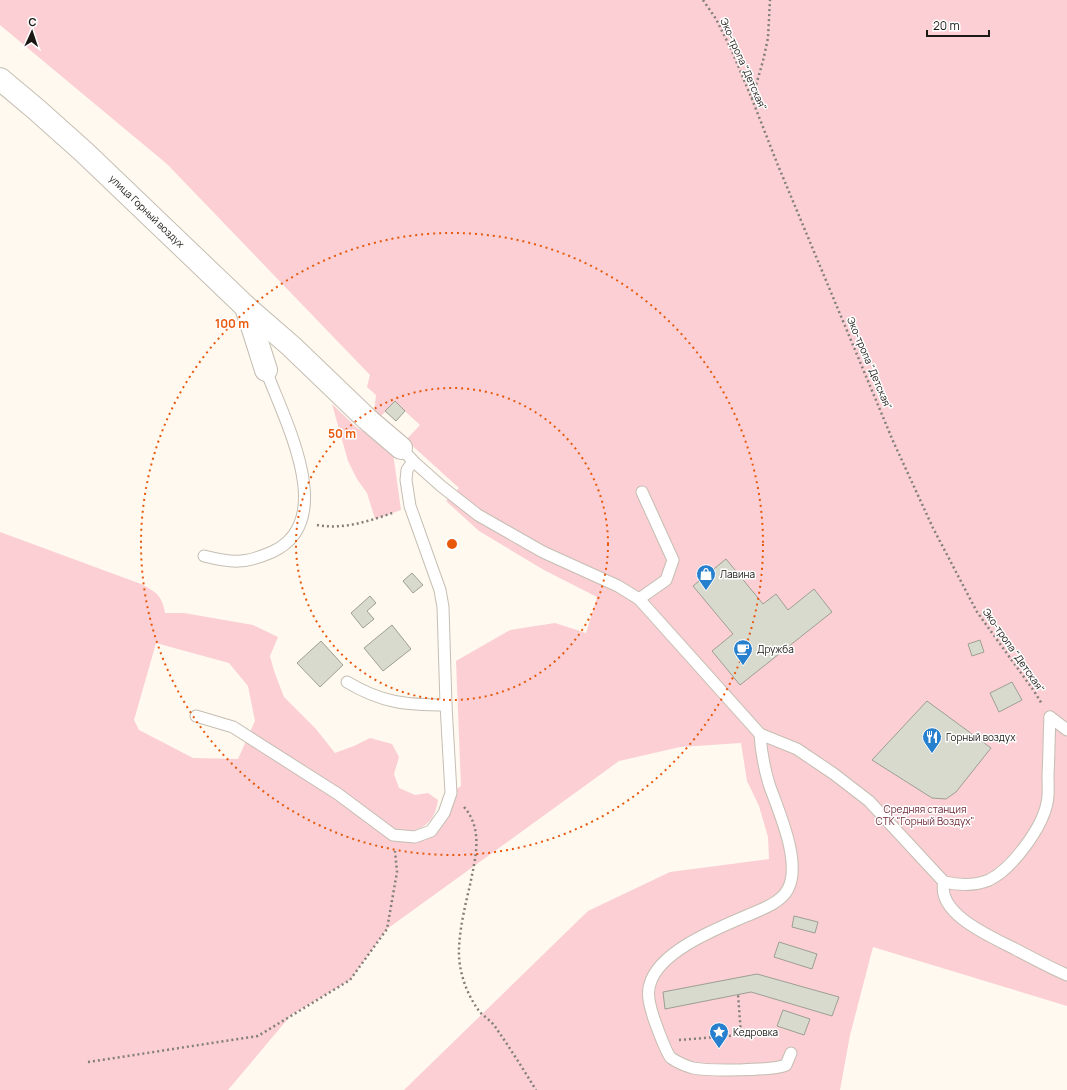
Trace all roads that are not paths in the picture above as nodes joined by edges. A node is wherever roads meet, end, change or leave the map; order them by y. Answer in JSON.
{"nodes":[{"id":1,"x":0,"y":79,"type":"edge"},
{"id":2,"x":246,"y":307,"type":"junction"},
{"id":3,"x":266,"y":370,"type":"joint"},
{"id":4,"x":407,"y":454,"type":"junction"},
{"id":5,"x":642,"y":492,"type":"dead end"},
{"id":6,"x":204,"y":556,"type":"dead end"},
{"id":7,"x":639,"y":599,"type":"junction"},
{"id":8,"x":347,"y":682,"type":"dead end"},
{"id":9,"x":446,"y":705,"type":"junction"},
{"id":10,"x":196,"y":716,"type":"dead end"},
{"id":11,"x":1067,"y":730,"type":"edge"},
{"id":12,"x":760,"y":734,"type":"junction"},
{"id":13,"x":944,"y":882,"type":"junction"},
{"id":14,"x":1067,"y":975,"type":"edge"},
{"id":15,"x":791,"y":1053,"type":"dead end"}],
"edges":[{"from":1,"to":2,"type":"street","name":"улица Горный воздух"},
{"from":2,"to":3,"type":"street"},
{"from":2,"to":4,"type":"street","name":"улица Горный воздух"},
{"from":3,"to":6,"type":"lane"},
{"from":4,"to":7,"type":"lane"},
{"from":4,"to":9,"type":"lane"},
{"from":5,"to":7,"type":"lane"},
{"from":7,"to":12,"type":"lane"},
{"from":8,"to":9,"type":"lane"},
{"from":9,"to":10,"type":"lane"},
{"from":11,"to":13,"type":"lane"},
{"from":12,"to":13,"type":"lane"},
{"from":12,"to":15,"type":"lane"},
{"from":13,"to":14,"type":"lane"}]}
